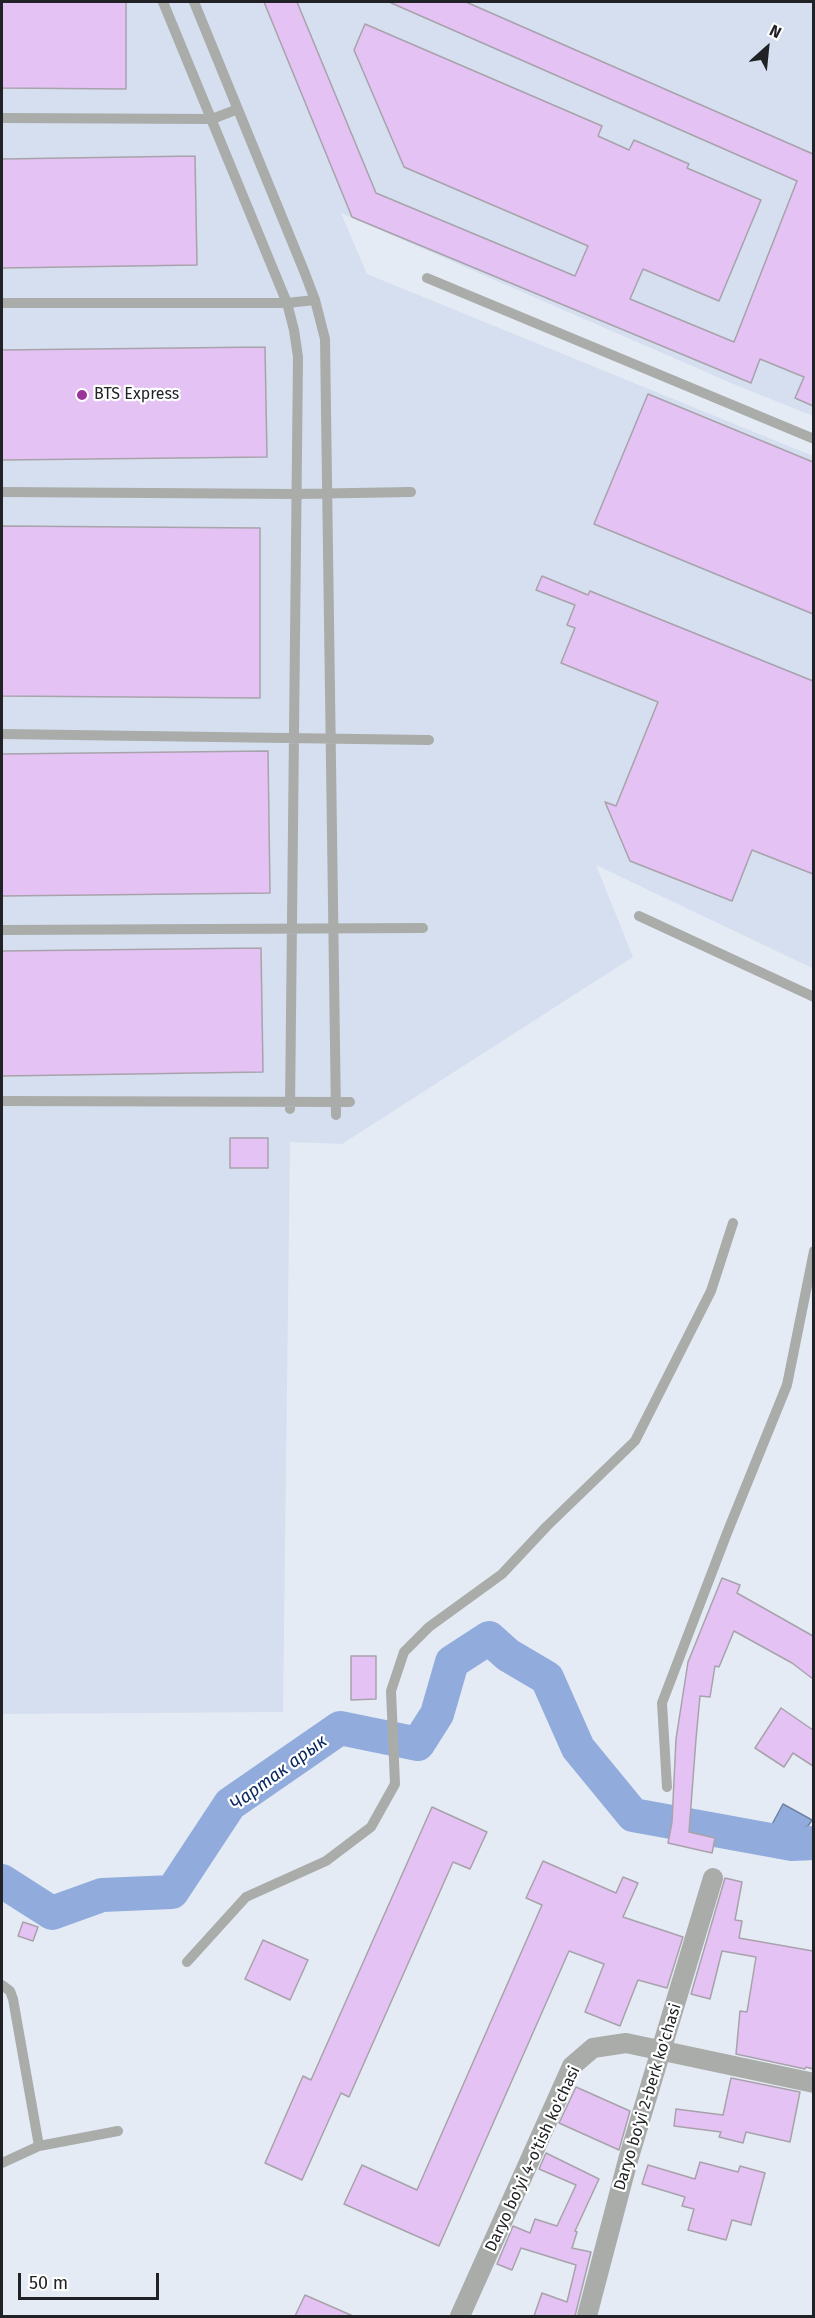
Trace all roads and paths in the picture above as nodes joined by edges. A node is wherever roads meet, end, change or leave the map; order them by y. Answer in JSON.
{"nodes":[{"id":1,"x":163,"y":2,"type":"edge"},
{"id":2,"x":194,"y":2,"type":"edge"},
{"id":3,"x":238,"y":109,"type":"junction"},
{"id":4,"x":2,"y":117,"type":"edge"},
{"id":5,"x":212,"y":119,"type":"junction"},
{"id":6,"x":427,"y":278,"type":"dead end"},
{"id":7,"x":315,"y":300,"type":"junction"},
{"id":8,"x":2,"y":303,"type":"edge"},
{"id":9,"x":287,"y":303,"type":"junction"},
{"id":10,"x":813,"y":439,"type":"edge"},
{"id":11,"x":2,"y":492,"type":"edge"},
{"id":12,"x":411,"y":492,"type":"dead end"},
{"id":13,"x":296,"y":494,"type":"junction"},
{"id":14,"x":328,"y":494,"type":"junction"},
{"id":15,"x":2,"y":734,"type":"edge"},
{"id":16,"x":294,"y":739,"type":"junction"},
{"id":17,"x":331,"y":739,"type":"junction"},
{"id":18,"x":429,"y":740,"type":"dead end"},
{"id":19,"x":639,"y":916,"type":"dead end"},
{"id":20,"x":334,"y":928,"type":"junction"},
{"id":21,"x":423,"y":928,"type":"dead end"},
{"id":22,"x":292,"y":929,"type":"junction"},
{"id":23,"x":2,"y":930,"type":"edge"},
{"id":24,"x":813,"y":997,"type":"edge"},
{"id":25,"x":2,"y":1101,"type":"edge"},
{"id":26,"x":336,"y":1102,"type":"junction"},
{"id":27,"x":350,"y":1102,"type":"dead end"},
{"id":28,"x":290,"y":1105,"type":"junction"},
{"id":29,"x":336,"y":1115,"type":"dead end"},
{"id":30,"x":733,"y":1224,"type":"dead end"},
{"id":31,"x":813,"y":1251,"type":"edge"},
{"id":32,"x":667,"y":1787,"type":"dead end"},
{"id":33,"x":713,"y":1878,"type":"dead end"},
{"id":34,"x":187,"y":1962,"type":"dead end"},
{"id":35,"x":2,"y":1985,"type":"edge"},
{"id":36,"x":662,"y":2050,"type":"junction"},
{"id":37,"x":813,"y":2083,"type":"edge"},
{"id":38,"x":118,"y":2131,"type":"dead end"},
{"id":39,"x":39,"y":2146,"type":"junction"},
{"id":40,"x":2,"y":2163,"type":"edge"},
{"id":41,"x":460,"y":2316,"type":"edge"},
{"id":42,"x":587,"y":2316,"type":"edge"}],
"edges":[{"from":1,"to":5,"type":"lane"},
{"from":2,"to":3,"type":"lane"},
{"from":3,"to":5,"type":"lane"},
{"from":3,"to":7,"type":"lane"},
{"from":4,"to":5,"type":"lane"},
{"from":5,"to":9,"type":"lane"},
{"from":6,"to":10,"type":"lane"},
{"from":7,"to":9,"type":"lane"},
{"from":7,"to":14,"type":"lane"},
{"from":8,"to":9,"type":"lane"},
{"from":9,"to":13,"type":"lane"},
{"from":11,"to":13,"type":"lane"},
{"from":12,"to":14,"type":"lane"},
{"from":13,"to":14,"type":"lane"},
{"from":13,"to":16,"type":"lane"},
{"from":14,"to":17,"type":"lane"},
{"from":15,"to":16,"type":"lane"},
{"from":16,"to":17,"type":"lane"},
{"from":16,"to":22,"type":"lane"},
{"from":17,"to":18,"type":"lane"},
{"from":17,"to":20,"type":"lane"},
{"from":19,"to":24,"type":"lane"},
{"from":20,"to":21,"type":"lane"},
{"from":20,"to":22,"type":"lane"},
{"from":20,"to":26,"type":"lane"},
{"from":22,"to":23,"type":"lane"},
{"from":22,"to":28,"type":"lane"},
{"from":25,"to":28,"type":"lane"},
{"from":26,"to":27,"type":"lane"},
{"from":26,"to":28,"type":"lane"},
{"from":26,"to":29,"type":"lane"},
{"from":30,"to":34,"type":"lane"},
{"from":31,"to":32,"type":"lane"},
{"from":33,"to":36,"type":"street","name":"Daryo bo'yi 2-berk ko'chasi"},
{"from":35,"to":39,"type":"lane"},
{"from":36,"to":37,"type":"street","name":"Daryo bo'yi 4-o'tish ko'chasi"},
{"from":36,"to":41,"type":"street","name":"Daryo bo'yi 4-o'tish ko'chasi"},
{"from":36,"to":42,"type":"street","name":"Daryo bo'yi 2-berk ko'chasi"},
{"from":38,"to":39,"type":"lane"},
{"from":39,"to":40,"type":"lane"}]}
